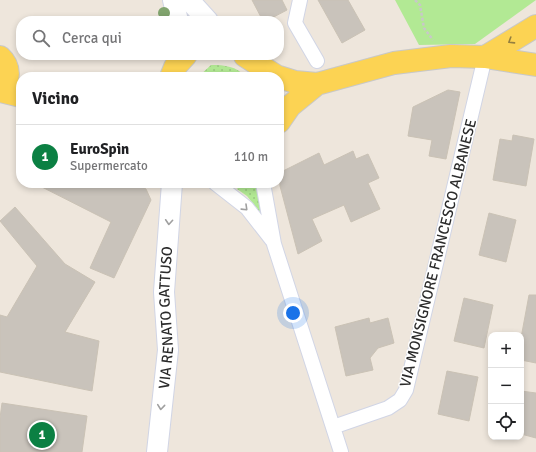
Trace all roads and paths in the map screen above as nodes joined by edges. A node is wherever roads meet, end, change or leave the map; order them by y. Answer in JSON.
{"nodes":[{"id":1,"x":173,"y":0,"type":"edge"},
{"id":2,"x":189,"y":0,"type":"edge"},
{"id":3,"x":300,"y":0,"type":"edge"},
{"id":4,"x":415,"y":0,"type":"edge"},
{"id":5,"x":177,"y":16,"type":"edge"},
{"id":6,"x":203,"y":16,"type":"edge"},
{"id":7,"x":536,"y":26,"type":"edge"},
{"id":8,"x":451,"y":56,"type":"junction"},
{"id":9,"x":485,"y":57,"type":"junction"},
{"id":10,"x":247,"y":60,"type":"edge"},
{"id":11,"x":252,"y":60,"type":"edge"},
{"id":12,"x":317,"y":61,"type":"dead end"},
{"id":13,"x":536,"y":65,"type":"edge"},
{"id":14,"x":10,"y":69,"type":"edge"},
{"id":15,"x":254,"y":72,"type":"edge"},
{"id":16,"x":270,"y":72,"type":"edge"},
{"id":17,"x":284,"y":79,"type":"edge"},
{"id":18,"x":317,"y":84,"type":"junction"},
{"id":19,"x":0,"y":91,"type":"edge"},
{"id":20,"x":16,"y":95,"type":"edge"},
{"id":21,"x":284,"y":115,"type":"edge"},
{"id":22,"x":172,"y":188,"type":"edge"},
{"id":23,"x":221,"y":188,"type":"edge"},
{"id":24,"x":264,"y":188,"type":"edge"},
{"id":25,"x":274,"y":244,"type":"junction"},
{"id":26,"x":333,"y":427,"type":"junction"},
{"id":27,"x":157,"y":452,"type":"edge"},
{"id":28,"x":341,"y":452,"type":"edge"}],
"edges":[{"from":1,"to":5,"type":"main road"},
{"from":2,"to":6,"type":"main road"},
{"from":3,"to":12,"type":"street"},
{"from":4,"to":8,"type":"path"},
{"from":7,"to":9,"type":"main road","one_way":true},
{"from":8,"to":9,"type":"main road"},
{"from":8,"to":18,"type":"main road"},
{"from":9,"to":13,"type":"main road"},
{"from":9,"to":26,"type":"street","name":"VIA MONSIGNORE FRANCESCO ALBANESE"},
{"from":10,"to":15,"type":"main road"},
{"from":11,"to":16,"type":"main road"},
{"from":14,"to":19,"type":"main road"},
{"from":17,"to":18,"type":"main road"},
{"from":18,"to":21,"type":"main road"},
{"from":19,"to":20,"type":"main road"},
{"from":22,"to":27,"type":"main road","name":"VIA RENATO GATTUSO","one_way":true},
{"from":23,"to":25,"type":"street","one_way":true},
{"from":24,"to":25,"type":"street"},
{"from":25,"to":26,"type":"street"},
{"from":26,"to":28,"type":"street"}]}
